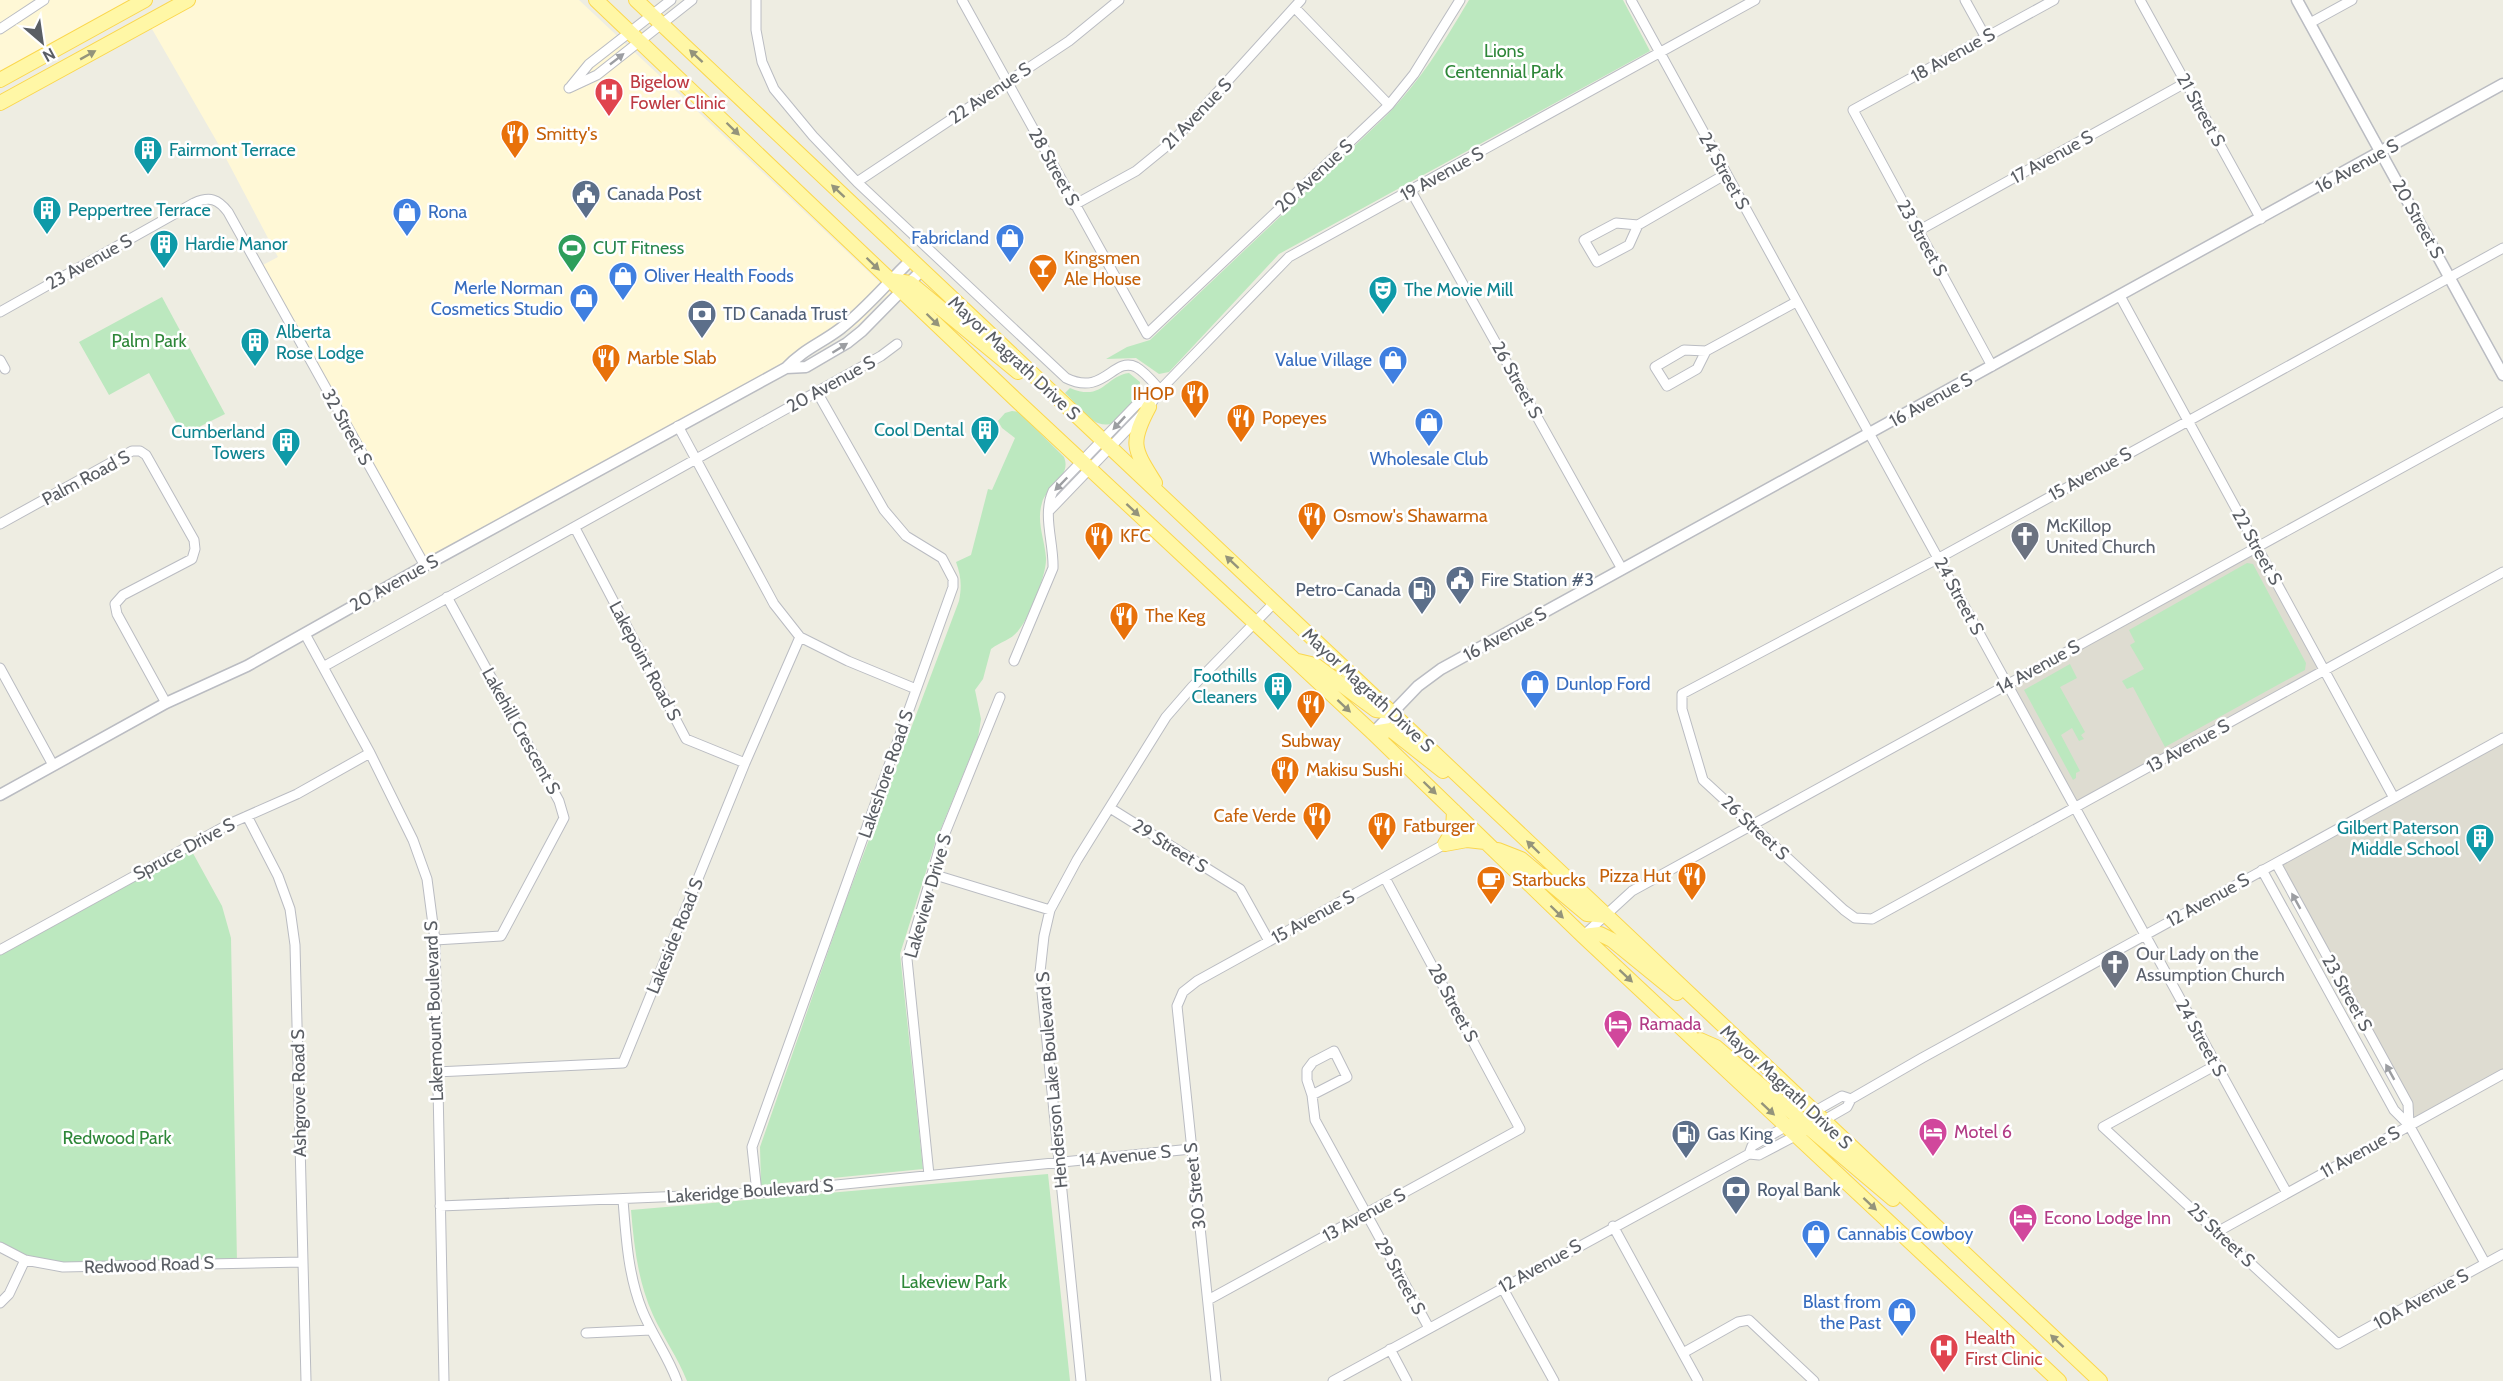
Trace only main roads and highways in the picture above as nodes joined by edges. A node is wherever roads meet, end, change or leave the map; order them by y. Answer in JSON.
{"nodes":[{"id":1,"x":188,"y":0,"type":"edge"},
{"id":2,"x":596,"y":0,"type":"edge"},
{"id":3,"x":636,"y":0,"type":"edge"},
{"id":4,"x":141,"y":1,"type":"edge"},
{"id":5,"x":0,"y":80,"type":"edge"},
{"id":6,"x":0,"y":103,"type":"edge"},
{"id":7,"x":906,"y":287,"type":"junction"},
{"id":8,"x":1048,"y":388,"type":"junction"},
{"id":9,"x":1149,"y":407,"type":"road end"},
{"id":10,"x":1166,"y":500,"type":"junction"},
{"id":11,"x":1295,"y":661,"type":"junction"},
{"id":12,"x":1392,"y":712,"type":"junction"},
{"id":13,"x":1372,"y":733,"type":"junction"},
{"id":14,"x":1467,"y":783,"type":"junction"},
{"id":15,"x":1454,"y":812,"type":"junction"},
{"id":16,"x":1488,"y":844,"type":"junction"},
{"id":17,"x":1606,"y":916,"type":"junction"},
{"id":18,"x":1582,"y":936,"type":"junction"},
{"id":19,"x":1708,"y":1013,"type":"junction"},
{"id":20,"x":1690,"y":1036,"type":"junction"},
{"id":21,"x":1818,"y":1117,"type":"junction"},
{"id":22,"x":1804,"y":1124,"type":"junction"},
{"id":23,"x":1791,"y":1131,"type":"junction"},
{"id":24,"x":1955,"y":1245,"type":"junction"},
{"id":25,"x":2059,"y":1381,"type":"edge"},
{"id":26,"x":2100,"y":1381,"type":"edge"}],
"edges":[{"from":6,"to":1,"type":"main road","one_way":true},
{"from":2,"to":7,"type":"main road","name":"Mayor Magrath Drive S","one_way":true},
{"from":8,"to":3,"type":"main road","name":"Mayor Magrath Drive S","one_way":true},
{"from":4,"to":5,"type":"main road"},
{"from":7,"to":8,"type":"main road"},
{"from":7,"to":11,"type":"main road","name":"Mayor Magrath Drive S","one_way":true},
{"from":8,"to":10,"type":"main road","name":"Mayor Magrath Drive S"},
{"from":9,"to":10,"type":"main road"},
{"from":12,"to":10,"type":"main road","name":"Mayor Magrath Drive S","one_way":true},
{"from":11,"to":12,"type":"main road"},
{"from":11,"to":13,"type":"main road","name":"Mayor Magrath Drive S","one_way":true},
{"from":12,"to":14,"type":"main road","name":"Mayor Magrath Drive S"},
{"from":13,"to":14,"type":"main road"},
{"from":13,"to":15,"type":"main road","name":"Mayor Magrath Drive S","one_way":true},
{"from":17,"to":14,"type":"main road","name":"Mayor Magrath Drive S","one_way":true},
{"from":15,"to":16,"type":"main road","name":"Mayor Magrath Drive S"},
{"from":15,"to":16,"type":"main road"},
{"from":16,"to":17,"type":"main road"},
{"from":16,"to":18,"type":"main road","name":"Mayor Magrath Drive S","one_way":true},
{"from":17,"to":19,"type":"main road","name":"Mayor Magrath Drive S"},
{"from":18,"to":19,"type":"main road"},
{"from":18,"to":20,"type":"main road","name":"Mayor Magrath Drive S","one_way":true},
{"from":19,"to":21,"type":"main road","name":"Mayor Magrath Drive S"},
{"from":20,"to":22,"type":"main road"},
{"from":20,"to":23,"type":"main road","name":"Mayor Magrath Drive S","one_way":true},
{"from":21,"to":22,"type":"main road"},
{"from":21,"to":24,"type":"main road","name":"Mayor Magrath Drive S"},
{"from":22,"to":23,"type":"main road"},
{"from":22,"to":24,"type":"main road"},
{"from":23,"to":25,"type":"main road","name":"Mayor Magrath Drive S","one_way":true},
{"from":26,"to":24,"type":"main road","name":"Mayor Magrath Drive S","one_way":true}]}
